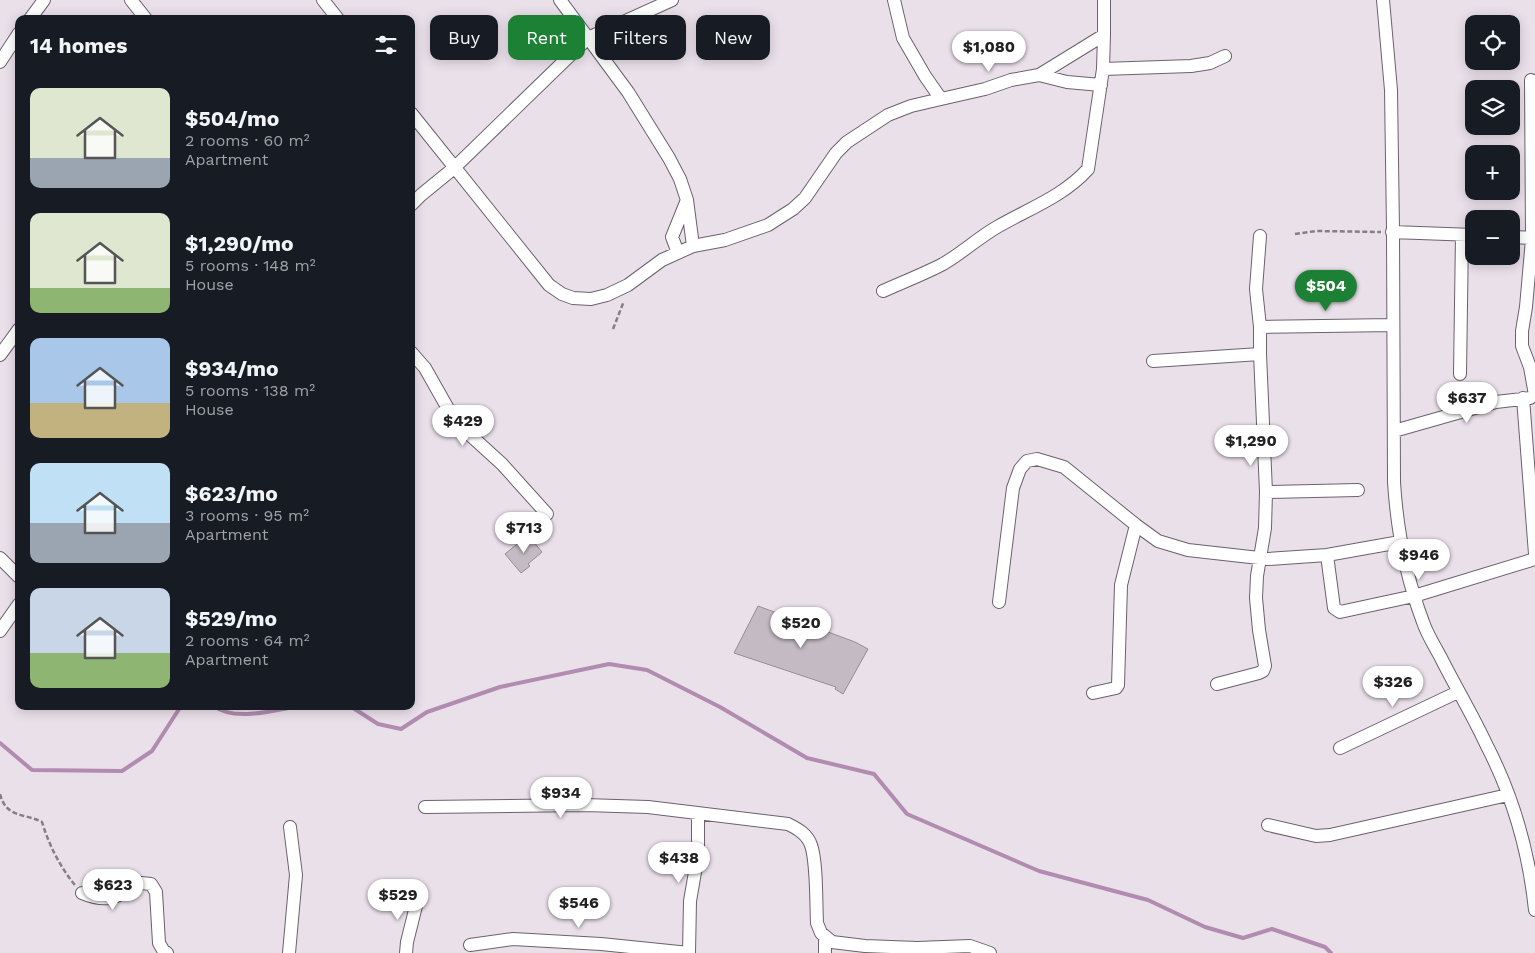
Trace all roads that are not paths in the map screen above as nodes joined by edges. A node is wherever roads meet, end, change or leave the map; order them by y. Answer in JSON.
{"nodes":[{"id":1,"x":131,"y":0,"type":"edge"},
{"id":2,"x":323,"y":0,"type":"edge"},
{"id":3,"x":560,"y":0,"type":"edge"},
{"id":4,"x":672,"y":0,"type":"edge"},
{"id":5,"x":894,"y":0,"type":"edge"},
{"id":6,"x":1104,"y":0,"type":"edge"},
{"id":7,"x":1383,"y":0,"type":"edge"},
{"id":8,"x":37,"y":2,"type":"edge"},
{"id":9,"x":32,"y":15,"type":"edge"},
{"id":10,"x":143,"y":15,"type":"edge"},
{"id":11,"x":335,"y":15,"type":"edge"},
{"id":12,"x":1104,"y":35,"type":"junction"},
{"id":13,"x":588,"y":38,"type":"junction"},
{"id":14,"x":15,"y":40,"type":"edge"},
{"id":15,"x":1225,"y":56,"type":"dead end"},
{"id":16,"x":0,"y":62,"type":"edge"},
{"id":17,"x":1103,"y":69,"type":"junction"},
{"id":18,"x":1039,"y":75,"type":"junction"},
{"id":19,"x":1531,"y":80,"type":"dead end"},
{"id":20,"x":1100,"y":85,"type":"junction"},
{"id":21,"x":941,"y":99,"type":"junction"},
{"id":22,"x":415,"y":118,"type":"edge"},
{"id":23,"x":454,"y":168,"type":"junction"},
{"id":24,"x":687,"y":200,"type":"junction"},
{"id":25,"x":415,"y":201,"type":"edge"},
{"id":26,"x":1392,"y":232,"type":"junction"},
{"id":27,"x":1465,"y":235,"type":"edge"},
{"id":28,"x":1260,"y":236,"type":"dead end"},
{"id":29,"x":1520,"y":238,"type":"edge"},
{"id":30,"x":1534,"y":239,"type":"edge"},
{"id":31,"x":693,"y":246,"type":"junction"},
{"id":32,"x":678,"y":253,"type":"junction"},
{"id":33,"x":1466,"y":265,"type":"edge"},
{"id":34,"x":883,"y":291,"type":"dead end"},
{"id":35,"x":1393,"y":325,"type":"junction"},
{"id":36,"x":1260,"y":327,"type":"junction"},
{"id":37,"x":15,"y":335,"type":"edge"},
{"id":38,"x":1260,"y":354,"type":"junction"},
{"id":39,"x":0,"y":356,"type":"edge"},
{"id":40,"x":415,"y":357,"type":"edge"},
{"id":41,"x":1153,"y":361,"type":"dead end"},
{"id":42,"x":1460,"y":374,"type":"dead end"},
{"id":43,"x":1531,"y":397,"type":"edge"},
{"id":44,"x":1394,"y":431,"type":"junction"},
{"id":45,"x":1358,"y":490,"type":"dead end"},
{"id":46,"x":1266,"y":492,"type":"junction"},
{"id":47,"x":547,"y":514,"type":"dead end"},
{"id":48,"x":1136,"y":525,"type":"junction"},
{"id":49,"x":1400,"y":542,"type":"junction"},
{"id":50,"x":1535,"y":554,"type":"edge"},
{"id":51,"x":1327,"y":555,"type":"junction"},
{"id":52,"x":0,"y":558,"type":"edge"},
{"id":53,"x":1259,"y":559,"type":"junction"},
{"id":54,"x":1535,"y":559,"type":"edge"},
{"id":55,"x":15,"y":573,"type":"edge"},
{"id":56,"x":1414,"y":596,"type":"junction"},
{"id":57,"x":999,"y":602,"type":"dead end"},
{"id":58,"x":15,"y":610,"type":"edge"},
{"id":59,"x":0,"y":631,"type":"edge"},
{"id":60,"x":1217,"y":684,"type":"dead end"},
{"id":61,"x":1458,"y":692,"type":"junction"},
{"id":62,"x":1093,"y":693,"type":"dead end"},
{"id":63,"x":1340,"y":748,"type":"dead end"},
{"id":64,"x":1508,"y":795,"type":"junction"},
{"id":65,"x":425,"y":807,"type":"dead end"},
{"id":66,"x":698,"y":814,"type":"junction"},
{"id":67,"x":1268,"y":825,"type":"dead end"},
{"id":68,"x":290,"y":827,"type":"dead end"},
{"id":69,"x":82,"y":893,"type":"road end"},
{"id":70,"x":419,"y":894,"type":"dead end"},
{"id":71,"x":1535,"y":910,"type":"edge"},
{"id":72,"x":826,"y":937,"type":"junction"},
{"id":73,"x":470,"y":945,"type":"dead end"},
{"id":74,"x":971,"y":950,"type":"edge"},
{"id":75,"x":167,"y":953,"type":"edge"},
{"id":76,"x":289,"y":953,"type":"edge"},
{"id":77,"x":406,"y":953,"type":"edge"},
{"id":78,"x":689,"y":953,"type":"edge"},
{"id":79,"x":826,"y":953,"type":"edge"},
{"id":80,"x":990,"y":953,"type":"edge"}],
"edges":[{"from":1,"to":10,"type":"street"},
{"from":2,"to":11,"type":"street"},
{"from":3,"to":13,"type":"street"},
{"from":4,"to":13,"type":"street"},
{"from":5,"to":21,"type":"street"},
{"from":6,"to":12,"type":"street"},
{"from":7,"to":26,"type":"street"},
{"from":8,"to":9,"type":"street"},
{"from":12,"to":17,"type":"street"},
{"from":12,"to":18,"type":"street"},
{"from":13,"to":23,"type":"street"},
{"from":13,"to":24,"type":"street"},
{"from":14,"to":16,"type":"street"},
{"from":15,"to":17,"type":"street"},
{"from":17,"to":20,"type":"street"},
{"from":18,"to":20,"type":"street"},
{"from":18,"to":21,"type":"street"},
{"from":19,"to":30,"type":"street"},
{"from":20,"to":34,"type":"street"},
{"from":21,"to":31,"type":"street"},
{"from":22,"to":23,"type":"street"},
{"from":23,"to":25,"type":"street"},
{"from":23,"to":32,"type":"street"},
{"from":24,"to":31,"type":"street"},
{"from":24,"to":32,"type":"street"},
{"from":26,"to":27,"type":"street"},
{"from":26,"to":35,"type":"street"},
{"from":28,"to":36,"type":"street"},
{"from":29,"to":30,"type":"street"},
{"from":30,"to":43,"type":"street"},
{"from":31,"to":32,"type":"street"},
{"from":33,"to":42,"type":"street"},
{"from":35,"to":36,"type":"street"},
{"from":35,"to":44,"type":"street"},
{"from":36,"to":38,"type":"street"},
{"from":37,"to":39,"type":"street"},
{"from":38,"to":41,"type":"street"},
{"from":38,"to":46,"type":"street"},
{"from":40,"to":47,"type":"street"},
{"from":43,"to":44,"type":"street"},
{"from":43,"to":50,"type":"street"},
{"from":44,"to":49,"type":"street"},
{"from":45,"to":46,"type":"street"},
{"from":46,"to":53,"type":"street"},
{"from":48,"to":53,"type":"street"},
{"from":48,"to":57,"type":"street"},
{"from":48,"to":62,"type":"street"},
{"from":49,"to":51,"type":"street"},
{"from":49,"to":56,"type":"street"},
{"from":51,"to":53,"type":"street"},
{"from":51,"to":56,"type":"street"},
{"from":52,"to":55,"type":"street"},
{"from":53,"to":60,"type":"street"},
{"from":54,"to":56,"type":"street"},
{"from":56,"to":61,"type":"street"},
{"from":58,"to":59,"type":"street"},
{"from":61,"to":63,"type":"street"},
{"from":61,"to":64,"type":"street"},
{"from":64,"to":67,"type":"street"},
{"from":64,"to":71,"type":"street"},
{"from":65,"to":66,"type":"street"},
{"from":66,"to":72,"type":"street"},
{"from":66,"to":78,"type":"street"},
{"from":68,"to":76,"type":"street"},
{"from":69,"to":75,"type":"street"},
{"from":70,"to":77,"type":"street"},
{"from":72,"to":74,"type":"street"},
{"from":72,"to":79,"type":"street"},
{"from":73,"to":78,"type":"street"},
{"from":74,"to":80,"type":"street"}]}
